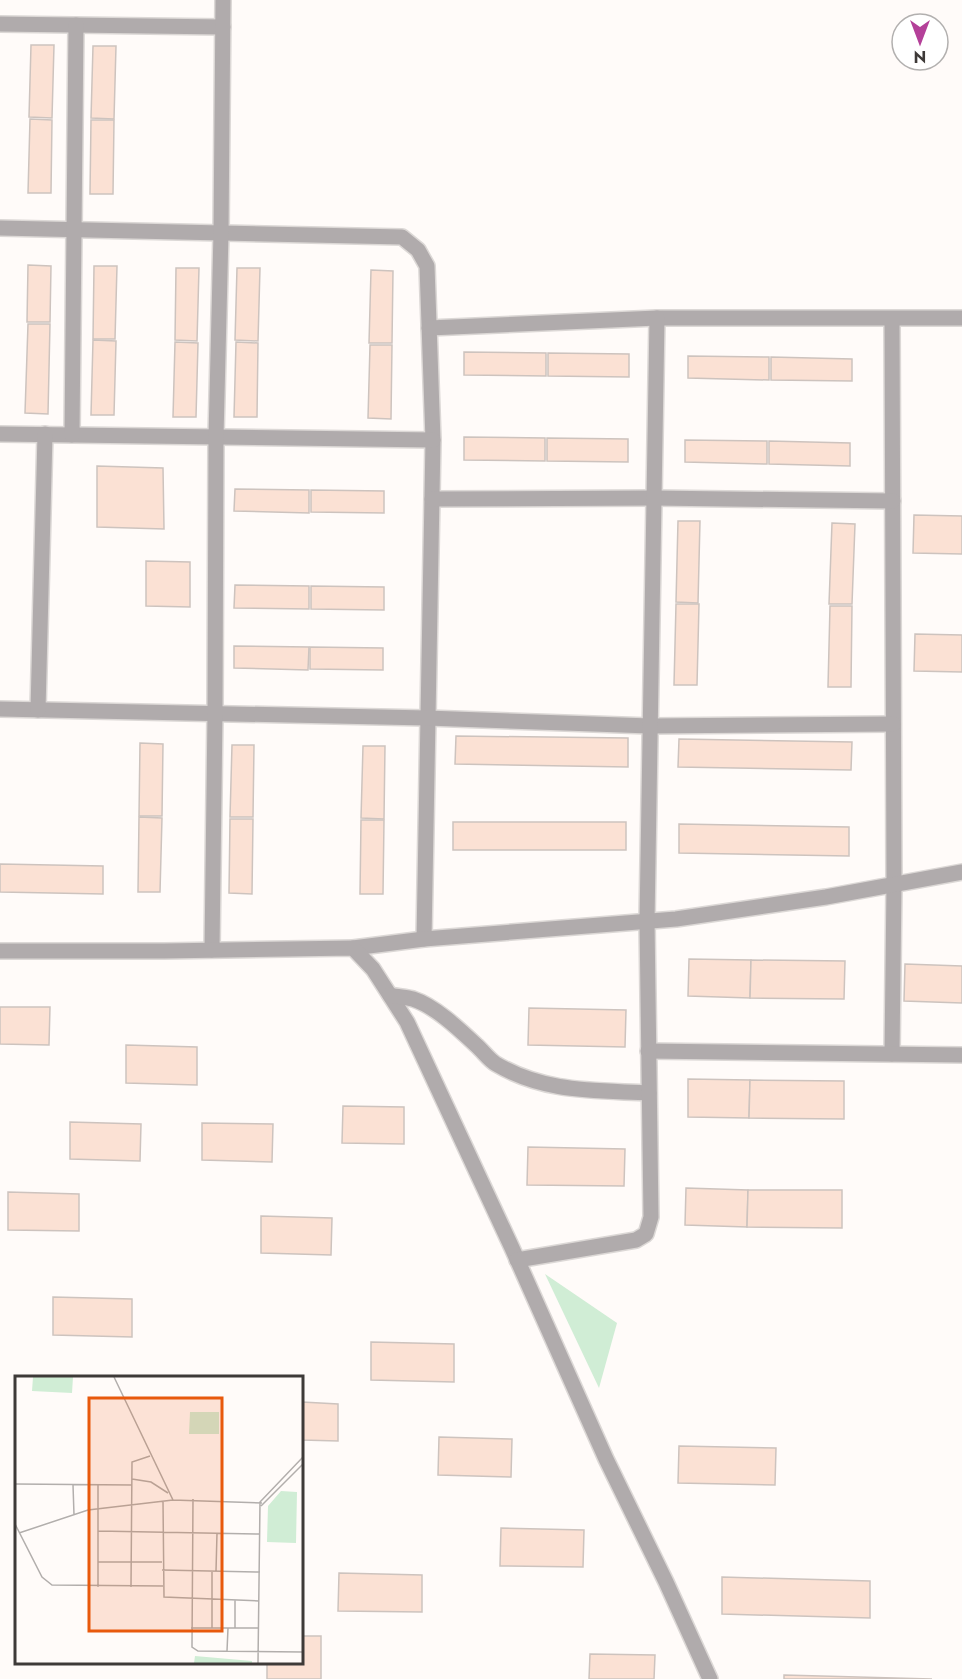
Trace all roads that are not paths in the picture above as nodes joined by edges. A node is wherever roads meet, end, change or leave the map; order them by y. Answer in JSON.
{"nodes":[{"id":1,"x":223,"y":0,"type":"edge"},
{"id":2,"x":0,"y":24,"type":"edge"},
{"id":3,"x":76,"y":25,"type":"junction"},
{"id":4,"x":223,"y":27,"type":"junction"},
{"id":5,"x":0,"y":228,"type":"edge"},
{"id":6,"x":75,"y":230,"type":"junction"},
{"id":7,"x":221,"y":232,"type":"junction"},
{"id":8,"x":657,"y":318,"type":"junction"},
{"id":9,"x":962,"y":318,"type":"edge"},
{"id":10,"x":892,"y":319,"type":"junction"},
{"id":11,"x":429,"y":328,"type":"junction"},
{"id":12,"x":0,"y":434,"type":"edge"},
{"id":13,"x":45,"y":435,"type":"junction"},
{"id":14,"x":72,"y":435,"type":"junction"},
{"id":15,"x":216,"y":437,"type":"junction"},
{"id":16,"x":433,"y":440,"type":"junction"},
{"id":17,"x":654,"y":498,"type":"junction"},
{"id":18,"x":432,"y":499,"type":"junction"},
{"id":19,"x":893,"y":501,"type":"junction"},
{"id":20,"x":0,"y":709,"type":"edge"},
{"id":21,"x":38,"y":710,"type":"junction"},
{"id":22,"x":215,"y":713,"type":"junction"},
{"id":23,"x":428,"y":718,"type":"junction"},
{"id":24,"x":893,"y":724,"type":"junction"},
{"id":25,"x":650,"y":726,"type":"junction"},
{"id":26,"x":962,"y":872,"type":"edge"},
{"id":27,"x":894,"y":885,"type":"junction"},
{"id":28,"x":647,"y":921,"type":"junction"},
{"id":29,"x":424,"y":939,"type":"junction"},
{"id":30,"x":353,"y":948,"type":"junction"},
{"id":31,"x":212,"y":950,"type":"junction"},
{"id":32,"x":0,"y":951,"type":"edge"},
{"id":33,"x":390,"y":995,"type":"junction"},
{"id":34,"x":648,"y":1052,"type":"junction"},
{"id":35,"x":892,"y":1054,"type":"junction"},
{"id":36,"x":962,"y":1055,"type":"edge"},
{"id":37,"x":649,"y":1093,"type":"junction"},
{"id":38,"x":517,"y":1260,"type":"junction"},
{"id":39,"x":710,"y":1679,"type":"edge"}],
"edges":[{"from":1,"to":4,"type":"street"},
{"from":2,"to":3,"type":"street"},
{"from":3,"to":4,"type":"street"},
{"from":3,"to":6,"type":"street"},
{"from":4,"to":7,"type":"street"},
{"from":5,"to":6,"type":"street"},
{"from":6,"to":7,"type":"street"},
{"from":6,"to":14,"type":"street"},
{"from":7,"to":11,"type":"street"},
{"from":7,"to":15,"type":"street"},
{"from":8,"to":10,"type":"street"},
{"from":8,"to":11,"type":"street"},
{"from":8,"to":17,"type":"street"},
{"from":9,"to":10,"type":"street"},
{"from":10,"to":19,"type":"street"},
{"from":11,"to":16,"type":"street"},
{"from":12,"to":13,"type":"street"},
{"from":13,"to":14,"type":"street"},
{"from":13,"to":21,"type":"street"},
{"from":14,"to":15,"type":"street"},
{"from":15,"to":16,"type":"street"},
{"from":15,"to":22,"type":"street"},
{"from":16,"to":18,"type":"street"},
{"from":17,"to":18,"type":"street"},
{"from":17,"to":19,"type":"street"},
{"from":17,"to":25,"type":"street"},
{"from":18,"to":23,"type":"street"},
{"from":19,"to":24,"type":"street"},
{"from":20,"to":21,"type":"street"},
{"from":21,"to":22,"type":"street"},
{"from":22,"to":23,"type":"street"},
{"from":22,"to":31,"type":"street"},
{"from":23,"to":25,"type":"street"},
{"from":23,"to":29,"type":"street"},
{"from":24,"to":25,"type":"street"},
{"from":24,"to":27,"type":"street"},
{"from":25,"to":28,"type":"street"},
{"from":26,"to":27,"type":"street"},
{"from":27,"to":28,"type":"street"},
{"from":27,"to":35,"type":"street"},
{"from":28,"to":29,"type":"street"},
{"from":28,"to":34,"type":"street"},
{"from":29,"to":30,"type":"street"},
{"from":30,"to":31,"type":"street"},
{"from":30,"to":33,"type":"street"},
{"from":31,"to":32,"type":"street"},
{"from":33,"to":37,"type":"street"},
{"from":33,"to":38,"type":"street"},
{"from":34,"to":35,"type":"street"},
{"from":34,"to":37,"type":"street"},
{"from":35,"to":36,"type":"street"},
{"from":37,"to":38,"type":"street"},
{"from":38,"to":39,"type":"street"}]}
